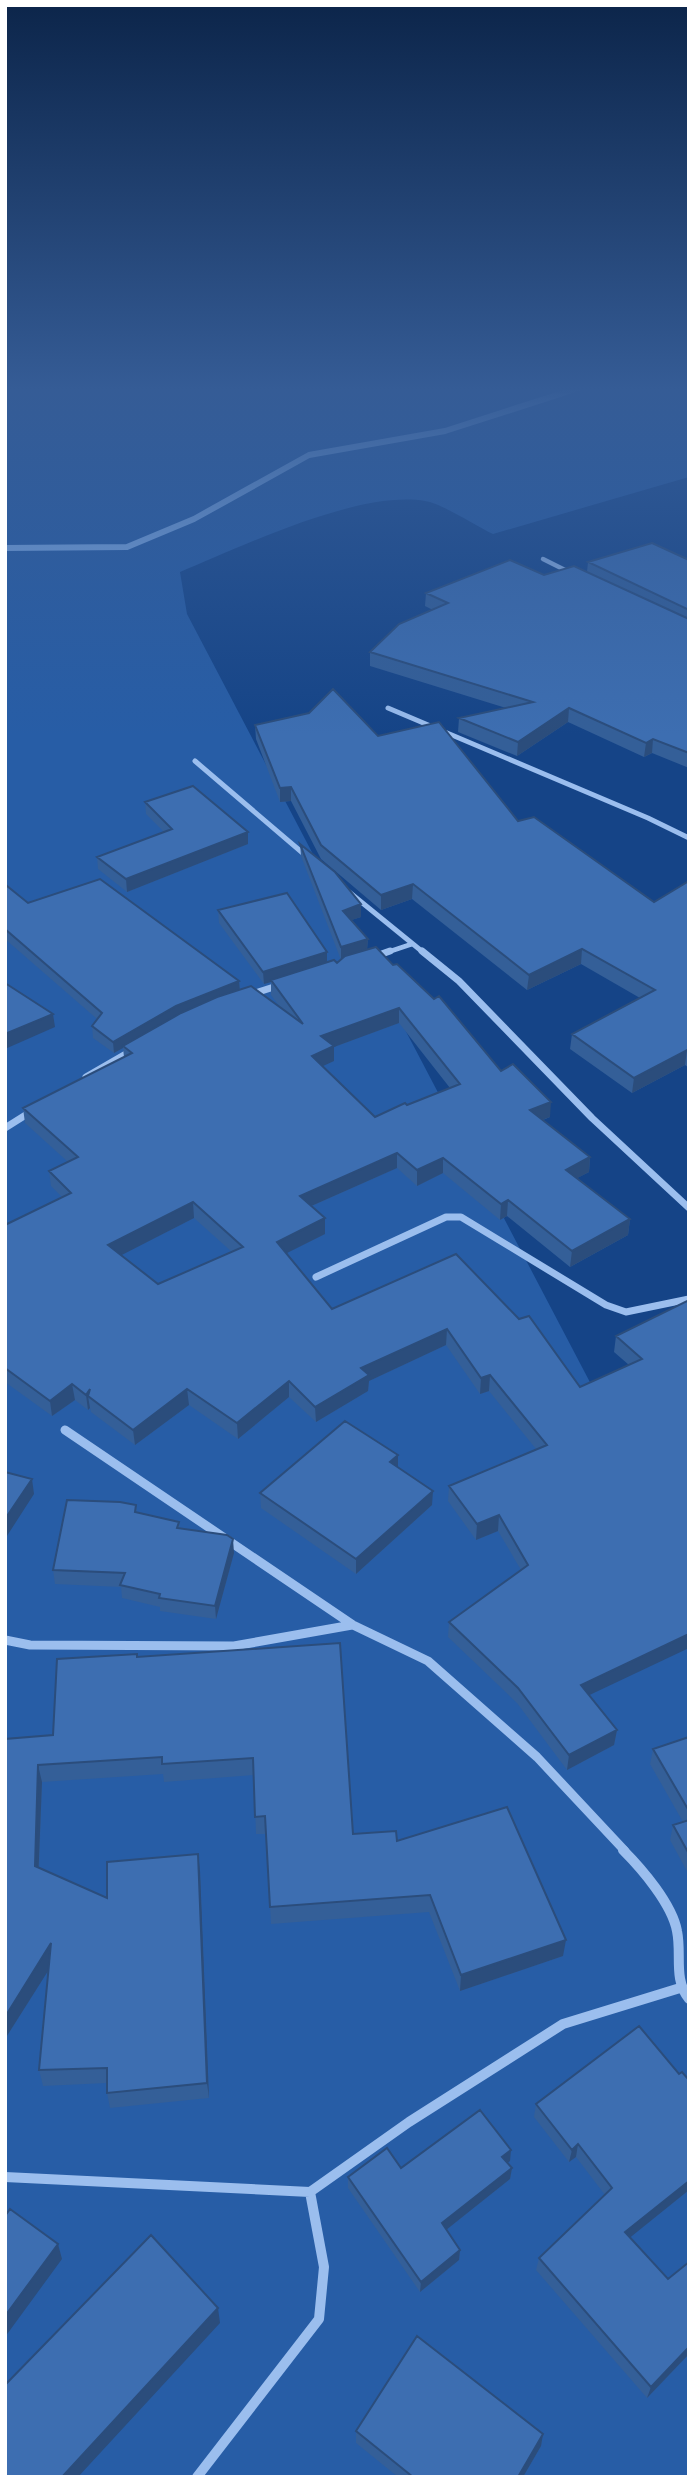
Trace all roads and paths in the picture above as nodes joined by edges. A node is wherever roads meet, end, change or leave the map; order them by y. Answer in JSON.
{"nodes":[{"id":1,"x":543,"y":559,"type":"dead end"},
{"id":2,"x":580,"y":577,"type":"edge"},
{"id":3,"x":388,"y":708,"type":"dead end"},
{"id":4,"x":195,"y":761,"type":"dead end"},
{"id":5,"x":689,"y":838,"type":"edge"},
{"id":6,"x":309,"y":857,"type":"edge"},
{"id":7,"x":340,"y":883,"type":"edge"},
{"id":8,"x":412,"y":944,"type":"junction"},
{"id":9,"x":372,"y":957,"type":"edge"},
{"id":10,"x":281,"y":985,"type":"edge"},
{"id":11,"x":242,"y":998,"type":"edge"},
{"id":12,"x":134,"y":1049,"type":"edge"},
{"id":13,"x":78,"y":1082,"type":"edge"},
{"id":14,"x":36,"y":1108,"type":"edge"},
{"id":15,"x":5,"y":1128,"type":"edge"},
{"id":16,"x":689,"y":1208,"type":"edge"},
{"id":17,"x":316,"y":1277,"type":"dead end"},
{"id":18,"x":689,"y":1299,"type":"edge"},
{"id":19,"x":65,"y":1430,"type":"dead end"},
{"id":20,"x":353,"y":1625,"type":"junction"},
{"id":21,"x":5,"y":1640,"type":"edge"},
{"id":22,"x":680,"y":1987,"type":"junction"},
{"id":23,"x":689,"y":1999,"type":"edge"},
{"id":24,"x":5,"y":2178,"type":"edge"},
{"id":25,"x":310,"y":2192,"type":"junction"},
{"id":26,"x":197,"y":2477,"type":"edge"}],
"edges":[{"from":1,"to":2,"type":"street"},
{"from":3,"to":5,"type":"street"},
{"from":4,"to":6,"type":"street"},
{"from":7,"to":8,"type":"street"},
{"from":8,"to":9,"type":"street"},
{"from":8,"to":16,"type":"street"},
{"from":10,"to":11,"type":"street"},
{"from":12,"to":13,"type":"street"},
{"from":14,"to":15,"type":"street"},
{"from":17,"to":18,"type":"street"},
{"from":19,"to":20,"type":"street"},
{"from":20,"to":21,"type":"street"},
{"from":20,"to":22,"type":"street"},
{"from":22,"to":23,"type":"street"},
{"from":22,"to":25,"type":"street"},
{"from":24,"to":25,"type":"street"},
{"from":25,"to":26,"type":"street"}]}
